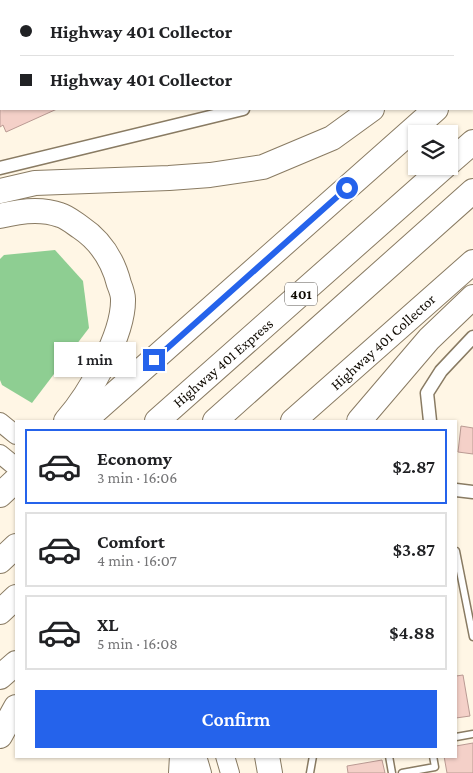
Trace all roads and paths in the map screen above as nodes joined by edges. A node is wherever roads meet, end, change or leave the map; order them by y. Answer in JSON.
{"nodes":[{"id":1,"x":239,"y":110,"type":"edge"},
{"id":2,"x":371,"y":110,"type":"edge"},
{"id":3,"x":435,"y":110,"type":"edge"},
{"id":4,"x":473,"y":142,"type":"edge"},
{"id":5,"x":458,"y":155,"type":"edge"},
{"id":6,"x":0,"y":168,"type":"edge"},
{"id":7,"x":435,"y":175,"type":"edge"},
{"id":8,"x":0,"y":191,"type":"edge"},
{"id":9,"x":473,"y":192,"type":"edge"},
{"id":10,"x":0,"y":216,"type":"edge"},
{"id":11,"x":473,"y":262,"type":"edge"},
{"id":12,"x":473,"y":297,"type":"edge"},
{"id":13,"x":473,"y":337,"type":"edge"},
{"id":14,"x":67,"y":420,"type":"edge"},
{"id":15,"x":85,"y":420,"type":"edge"},
{"id":16,"x":158,"y":420,"type":"edge"},
{"id":17,"x":216,"y":420,"type":"edge"},
{"id":18,"x":294,"y":420,"type":"edge"},
{"id":19,"x":360,"y":420,"type":"edge"},
{"id":20,"x":430,"y":420,"type":"edge"},
{"id":21,"x":0,"y":422,"type":"edge"},
{"id":22,"x":15,"y":434,"type":"edge"},
{"id":23,"x":0,"y":454,"type":"edge"},
{"id":24,"x":12,"y":481,"type":"edge"},
{"id":25,"x":457,"y":490,"type":"edge"},
{"id":26,"x":473,"y":492,"type":"edge"},
{"id":27,"x":15,"y":547,"type":"edge"},
{"id":28,"x":457,"y":556,"type":"edge"},
{"id":29,"x":0,"y":560,"type":"edge"},
{"id":30,"x":15,"y":598,"type":"edge"},
{"id":31,"x":0,"y":612,"type":"edge"},
{"id":32,"x":473,"y":637,"type":"edge"},
{"id":33,"x":15,"y":664,"type":"edge"},
{"id":34,"x":0,"y":677,"type":"edge"},
{"id":35,"x":15,"y":709,"type":"edge"},
{"id":36,"x":473,"y":734,"type":"edge"},
{"id":37,"x":0,"y":736,"type":"edge"},
{"id":38,"x":457,"y":737,"type":"edge"},
{"id":39,"x":182,"y":758,"type":"edge"},
{"id":40,"x":198,"y":758,"type":"edge"},
{"id":41,"x":226,"y":758,"type":"edge"},
{"id":42,"x":261,"y":758,"type":"edge"},
{"id":43,"x":267,"y":758,"type":"edge"},
{"id":44,"x":313,"y":758,"type":"edge"},
{"id":45,"x":389,"y":758,"type":"edge"},
{"id":46,"x":434,"y":758,"type":"edge"},
{"id":47,"x":180,"y":773,"type":"edge"},
{"id":48,"x":202,"y":773,"type":"edge"},
{"id":49,"x":230,"y":773,"type":"edge"},
{"id":50,"x":260,"y":773,"type":"edge"},
{"id":51,"x":270,"y":773,"type":"edge"},
{"id":52,"x":310,"y":773,"type":"edge"},
{"id":53,"x":392,"y":773,"type":"edge"},
{"id":54,"x":402,"y":773,"type":"edge"}],
"edges":[{"from":1,"to":6,"type":"street"},
{"from":2,"to":8,"type":"highway"},
{"from":3,"to":15,"type":"highway"},
{"from":4,"to":5,"type":"highway"},
{"from":7,"to":16,"type":"highway","name":"Highway 401 Express","number":"401"},
{"from":9,"to":17,"type":"highway","number":"401"},
{"from":10,"to":14,"type":"highway"},
{"from":11,"to":18,"type":"highway","name":"Highway 401 Collector"},
{"from":12,"to":19,"type":"highway"},
{"from":13,"to":20,"type":"street"},
{"from":21,"to":22,"type":"main road"},
{"from":23,"to":24,"type":"main road"},
{"from":25,"to":26,"type":"street"},
{"from":27,"to":29,"type":"highway"},
{"from":28,"to":32,"type":"lane"},
{"from":30,"to":31,"type":"highway"},
{"from":33,"to":34,"type":"highway"},
{"from":35,"to":37,"type":"highway"},
{"from":36,"to":38,"type":"lane"},
{"from":39,"to":47,"type":"highway"},
{"from":40,"to":48,"type":"main road"},
{"from":41,"to":49,"type":"main road"},
{"from":42,"to":50,"type":"highway"},
{"from":43,"to":51,"type":"highway"},
{"from":44,"to":52,"type":"lane"},
{"from":45,"to":53,"type":"lane"},
{"from":46,"to":54,"type":"lane"}]}
